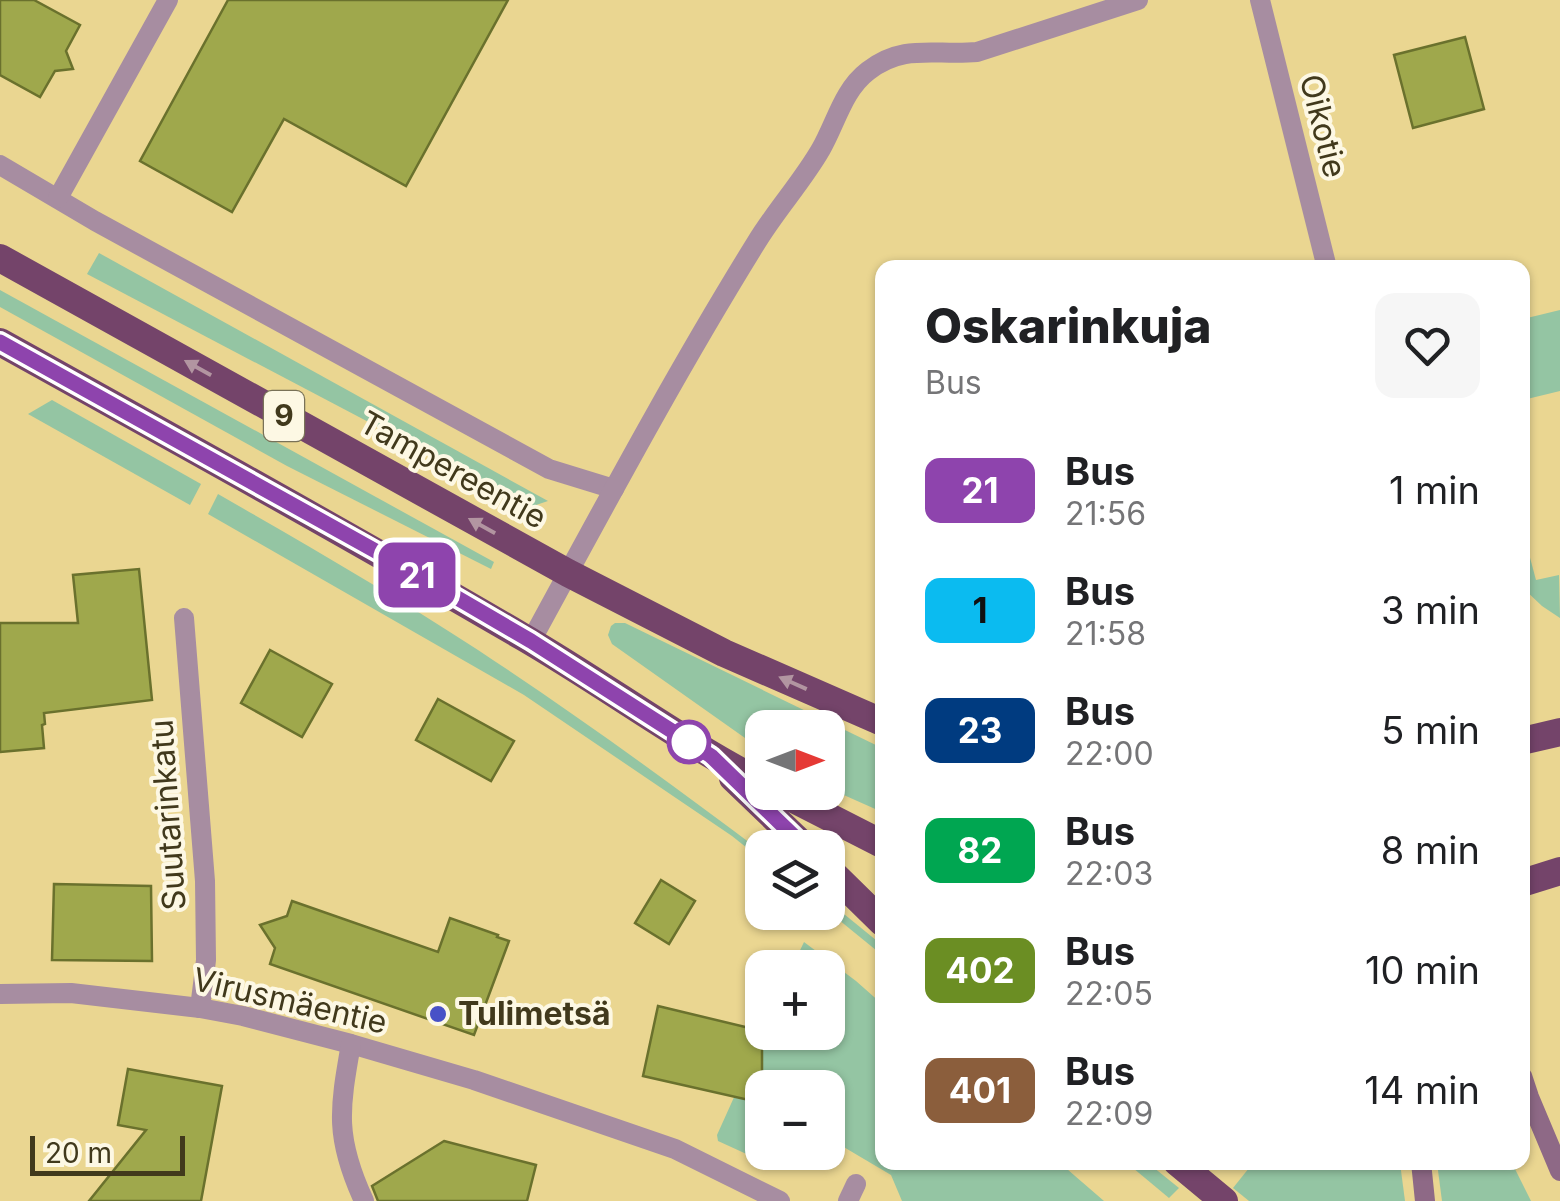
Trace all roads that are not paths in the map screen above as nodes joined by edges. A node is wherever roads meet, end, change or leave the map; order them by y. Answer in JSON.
{"nodes":[{"id":1,"x":168,"y":0,"type":"edge"},
{"id":2,"x":1138,"y":0,"type":"edge"},
{"id":3,"x":1260,"y":0,"type":"edge"},
{"id":4,"x":0,"y":165,"type":"edge"},
{"id":5,"x":58,"y":198,"type":"junction"},
{"id":6,"x":0,"y":258,"type":"edge"},
{"id":7,"x":1325,"y":260,"type":"edge"},
{"id":8,"x":0,"y":342,"type":"edge"},
{"id":9,"x":614,"y":488,"type":"junction"},
{"id":10,"x":568,"y":573,"type":"junction"},
{"id":11,"x":184,"y":618,"type":"dead end"},
{"id":12,"x":531,"y":641,"type":"junction"},
{"id":13,"x":875,"y":719,"type":"edge"},
{"id":14,"x":1560,"y":732,"type":"edge"},
{"id":15,"x":1530,"y":739,"type":"edge"},
{"id":16,"x":711,"y":756,"type":"junction"},
{"id":17,"x":745,"y":774,"type":"edge"},
{"id":18,"x":815,"y":810,"type":"edge"},
{"id":19,"x":787,"y":830,"type":"edge"},
{"id":20,"x":875,"y":840,"type":"edge"},
{"id":21,"x":1560,"y":872,"type":"edge"},
{"id":22,"x":1530,"y":881,"type":"edge"},
{"id":23,"x":845,"y":885,"type":"edge"},
{"id":24,"x":875,"y":915,"type":"edge"},
{"id":25,"x":0,"y":994,"type":"edge"},
{"id":26,"x":200,"y":1008,"type":"junction"},
{"id":27,"x":352,"y":1044,"type":"junction"},
{"id":28,"x":1530,"y":1103,"type":"edge"},
{"id":29,"x":1187,"y":1170,"type":"edge"},
{"id":30,"x":1422,"y":1170,"type":"edge"},
{"id":31,"x":1560,"y":1171,"type":"edge"},
{"id":32,"x":364,"y":1201,"type":"edge"},
{"id":33,"x":780,"y":1201,"type":"edge"},
{"id":34,"x":1224,"y":1201,"type":"edge"},
{"id":35,"x":1426,"y":1201,"type":"edge"}],
"edges":[{"from":1,"to":5,"type":"street"},
{"from":2,"to":9,"type":"street"},
{"from":3,"to":7,"type":"street","name":"Oikotie"},
{"from":4,"to":5,"type":"street","name":"Tampereentie"},
{"from":5,"to":9,"type":"street","name":"Tampereentie"},
{"from":10,"to":6,"type":"highway","name":"Tampereentie","number":"9","one_way":true},
{"from":8,"to":12,"type":"highway","number":"9"},
{"from":9,"to":10,"type":"street"},
{"from":10,"to":12,"type":"street"},
{"from":13,"to":10,"type":"highway","name":"Tampereentie","number":"9","one_way":true},
{"from":11,"to":26,"type":"street","name":"Suutarinkatu"},
{"from":12,"to":16,"type":"highway","number":"9"},
{"from":14,"to":15,"type":"highway"},
{"from":16,"to":17,"type":"highway","number":"9"},
{"from":16,"to":19,"type":"highway"},
{"from":18,"to":20,"type":"highway"},
{"from":21,"to":22,"type":"highway"},
{"from":23,"to":24,"type":"highway"},
{"from":25,"to":26,"type":"street","name":"Virusmäentie"},
{"from":26,"to":27,"type":"street","name":"Virusmäentie"},
{"from":27,"to":32,"type":"street"},
{"from":27,"to":33,"type":"street","name":"Virusmäentie"},
{"from":28,"to":31,"type":"main road"},
{"from":29,"to":34,"type":"highway"},
{"from":30,"to":35,"type":"main road"}]}
